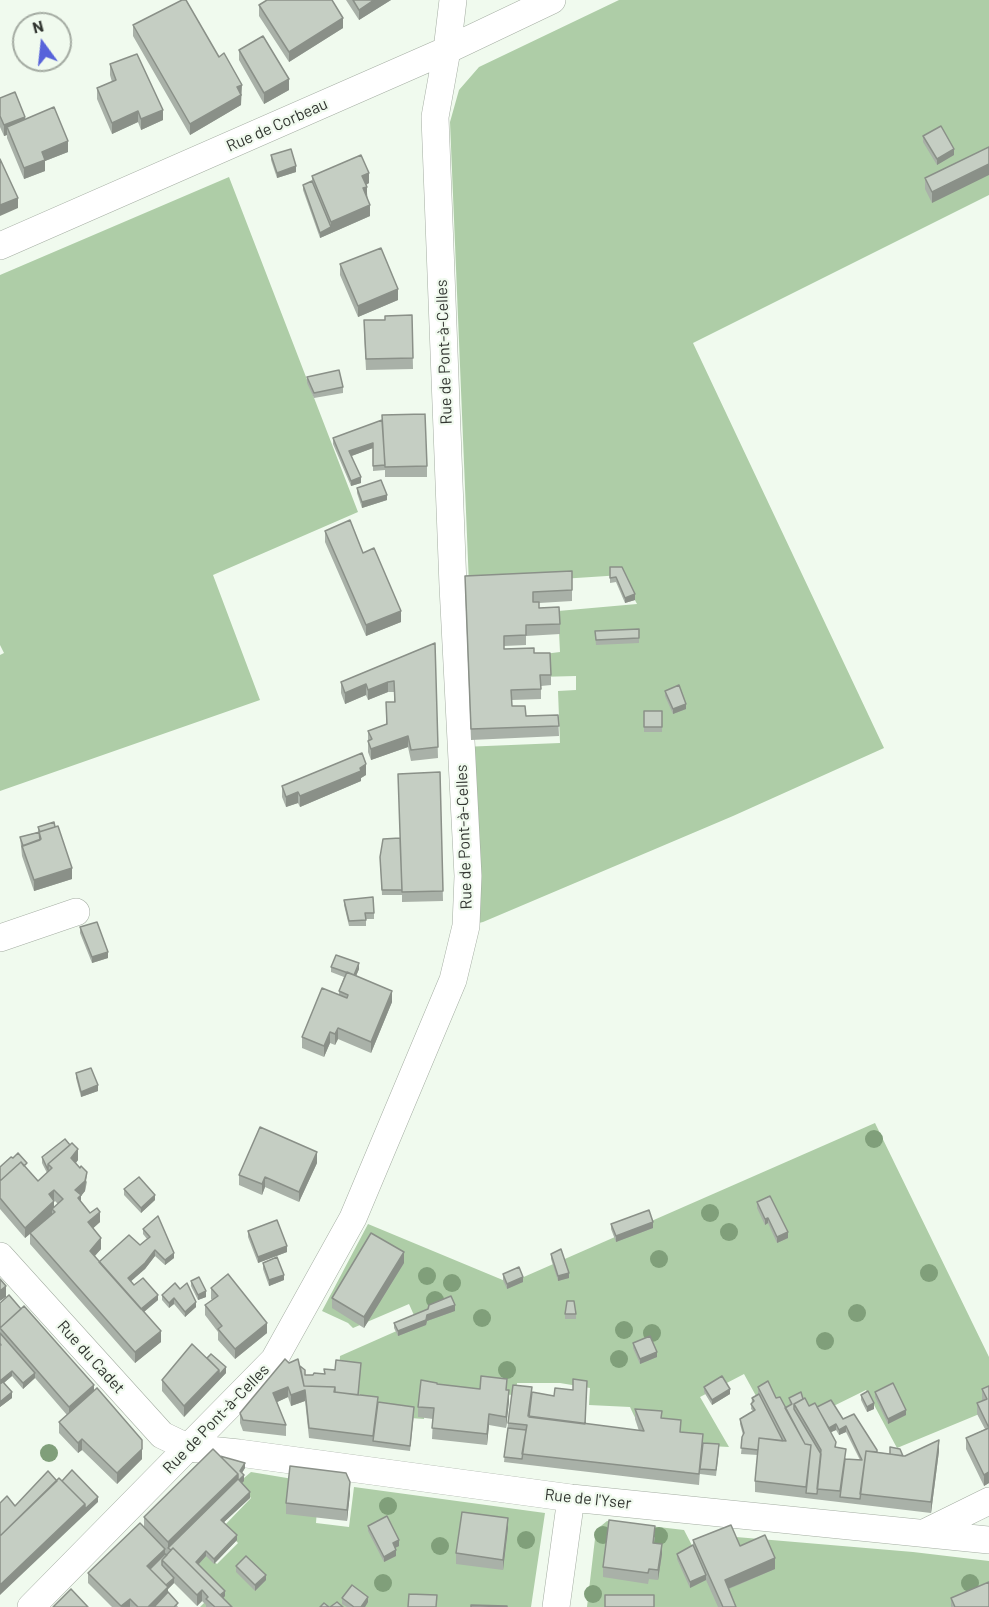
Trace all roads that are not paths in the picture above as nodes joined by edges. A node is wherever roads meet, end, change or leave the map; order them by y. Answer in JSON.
{"nodes":[{"id":1,"x":453,"y":0,"type":"edge"},
{"id":2,"x":552,"y":0,"type":"edge"},
{"id":3,"x":447,"y":50,"type":"junction"},
{"id":4,"x":0,"y":246,"type":"edge"},
{"id":5,"x":76,"y":912,"type":"dead end"},
{"id":6,"x":0,"y":938,"type":"edge"},
{"id":7,"x":0,"y":1256,"type":"edge"},
{"id":8,"x":189,"y":1448,"type":"junction"},
{"id":9,"x":571,"y":1498,"type":"junction"},
{"id":10,"x":989,"y":1501,"type":"edge"},
{"id":11,"x":924,"y":1533,"type":"junction"},
{"id":12,"x":989,"y":1540,"type":"edge"},
{"id":13,"x":31,"y":1607,"type":"edge"},
{"id":14,"x":556,"y":1607,"type":"edge"}],
"edges":[{"from":1,"to":3,"type":"street","name":"Rue de Pont-à-Celles"},
{"from":2,"to":3,"type":"street","name":"Rue de Corbeau"},
{"from":3,"to":4,"type":"street","name":"Rue de Corbeau"},
{"from":3,"to":8,"type":"street","name":"Rue de Pont-à-Celles"},
{"from":5,"to":6,"type":"street"},
{"from":7,"to":8,"type":"street","name":"Rue du Cadet"},
{"from":8,"to":9,"type":"street","name":"Rue de l'Yser"},
{"from":8,"to":13,"type":"street","name":"Rue de Pont-à-Celles"},
{"from":9,"to":11,"type":"street","name":"Rue de l'Yser"},
{"from":9,"to":14,"type":"street"},
{"from":10,"to":11,"type":"street"},
{"from":11,"to":12,"type":"street","name":"Rue de l'Yser"}]}
